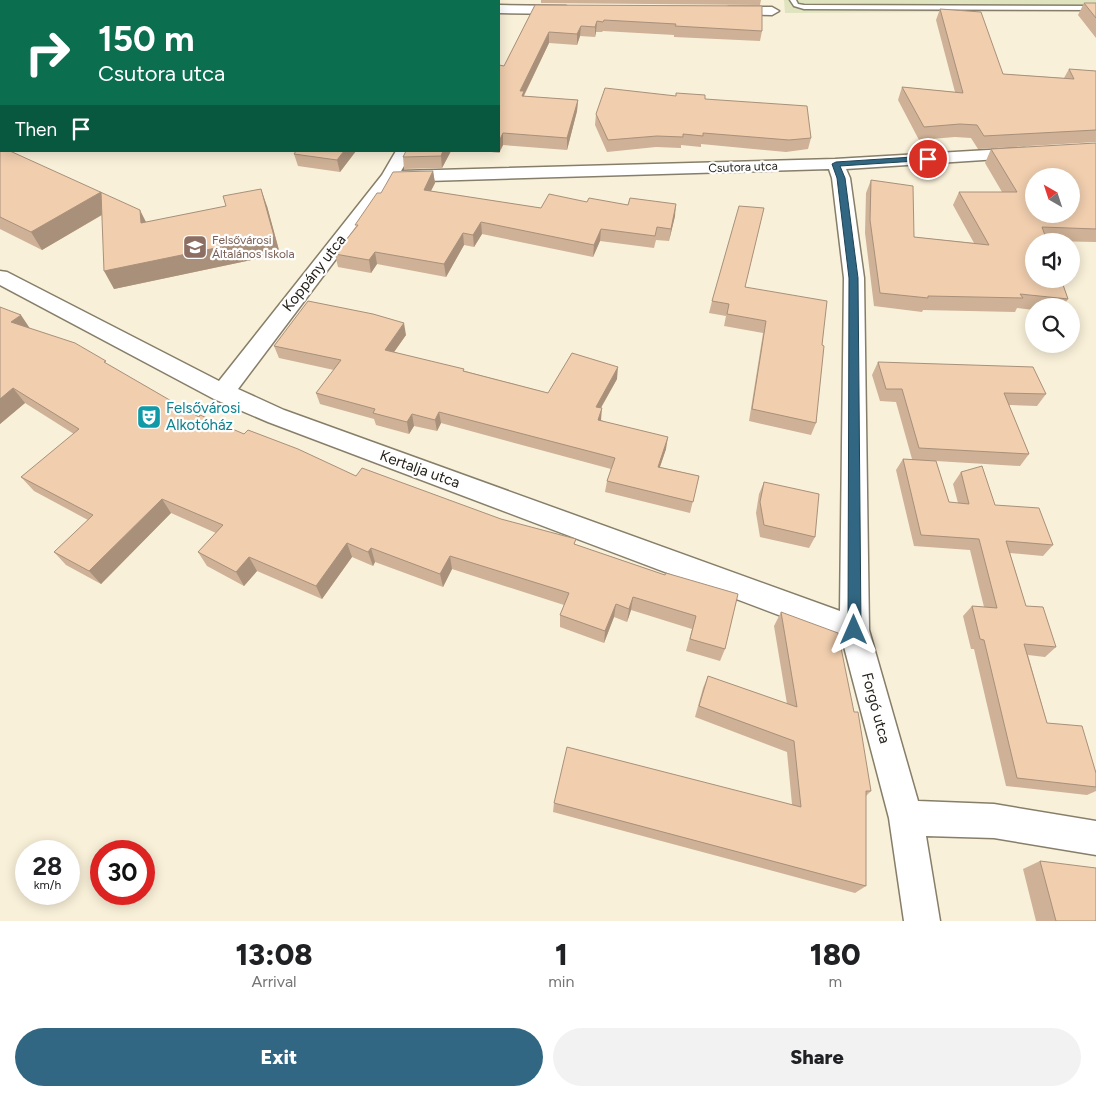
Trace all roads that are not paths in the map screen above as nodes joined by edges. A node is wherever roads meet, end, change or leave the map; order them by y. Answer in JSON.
{"nodes":[{"id":1,"x":793,"y":0,"type":"edge"},
{"id":2,"x":1096,"y":8,"type":"edge"},
{"id":3,"x":500,"y":10,"type":"edge"},
{"id":4,"x":577,"y":10,"type":"edge"},
{"id":5,"x":714,"y":11,"type":"edge"},
{"id":6,"x":772,"y":11,"type":"dead end"},
{"id":7,"x":404,"y":152,"type":"edge"},
{"id":8,"x":1038,"y":152,"type":"edge"},
{"id":9,"x":836,"y":164,"type":"junction"},
{"id":10,"x":389,"y":177,"type":"junction"},
{"id":11,"x":0,"y":277,"type":"edge"},
{"id":12,"x":222,"y":393,"type":"junction"},
{"id":13,"x":854,"y":630,"type":"junction"},
{"id":14,"x":906,"y":818,"type":"junction"},
{"id":15,"x":1096,"y":838,"type":"edge"},
{"id":16,"x":922,"y":921,"type":"edge"}],
"edges":[{"from":1,"to":2,"type":"lane"},
{"from":3,"to":4,"type":"street"},
{"from":5,"to":6,"type":"street"},
{"from":7,"to":10,"type":"street","name":"Koppány utca"},
{"from":8,"to":9,"type":"street","name":"Csutora utca"},
{"from":9,"to":10,"type":"street","name":"Csutora utca"},
{"from":9,"to":13,"type":"street","name":"Forgó utca"},
{"from":10,"to":12,"type":"street","name":"Koppány utca"},
{"from":11,"to":12,"type":"street","name":"Kertalja utca"},
{"from":12,"to":13,"type":"street","name":"Kertalja utca"},
{"from":13,"to":14,"type":"street","name":"Forgó utca"},
{"from":14,"to":15,"type":"street"},
{"from":14,"to":16,"type":"street","name":"Forgó utca"}]}
